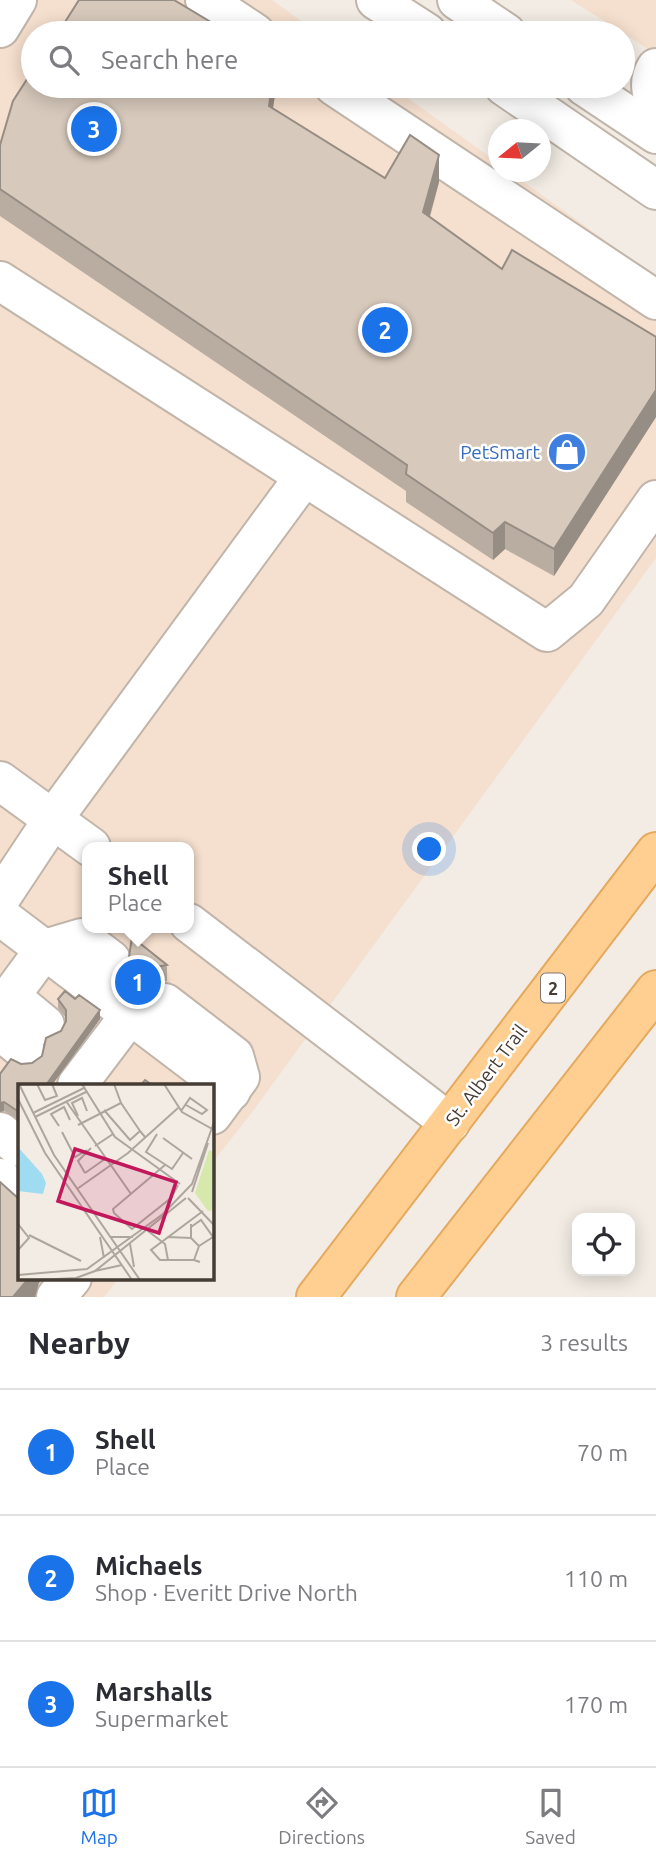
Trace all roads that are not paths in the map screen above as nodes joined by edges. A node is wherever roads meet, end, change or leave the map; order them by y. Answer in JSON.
{"nodes":[{"id":1,"x":17,"y":0,"type":"edge"},
{"id":2,"x":205,"y":0,"type":"edge"},
{"id":3,"x":376,"y":0,"type":"edge"},
{"id":4,"x":457,"y":0,"type":"edge"},
{"id":5,"x":237,"y":21,"type":"edge"},
{"id":6,"x":408,"y":21,"type":"edge"},
{"id":7,"x":488,"y":21,"type":"edge"},
{"id":8,"x":0,"y":28,"type":"edge"},
{"id":9,"x":656,"y":68,"type":"edge"},
{"id":10,"x":352,"y":98,"type":"edge"},
{"id":11,"x":522,"y":98,"type":"edge"},
{"id":12,"x":602,"y":98,"type":"edge"},
{"id":13,"x":656,"y":107,"type":"edge"},
{"id":14,"x":656,"y":134,"type":"edge"},
{"id":15,"x":656,"y":190,"type":"edge"},
{"id":16,"x":0,"y":281,"type":"edge"},
{"id":17,"x":656,"y":300,"type":"edge"},
{"id":18,"x":304,"y":477,"type":"junction"},
{"id":19,"x":656,"y":500,"type":"edge"},
{"id":20,"x":0,"y":781,"type":"edge"},
{"id":21,"x":53,"y":818,"type":"junction"},
{"id":22,"x":84,"y":842,"type":"edge"},
{"id":23,"x":656,"y":852,"type":"edge"},
{"id":24,"x":0,"y":899,"type":"edge"},
{"id":25,"x":0,"y":916,"type":"edge"},
{"id":26,"x":194,"y":927,"type":"edge"},
{"id":27,"x":45,"y":949,"type":"junction"},
{"id":28,"x":111,"y":960,"type":"dead end"},
{"id":29,"x":656,"y":990,"type":"edge"},
{"id":30,"x":148,"y":1009,"type":"junction"},
{"id":31,"x":16,"y":1023,"type":"edge"},
{"id":32,"x":74,"y":1074,"type":"edge"},
{"id":33,"x":206,"y":1084,"type":"edge"},
{"id":34,"x":450,"y":1123,"type":"junction"},
{"id":35,"x":0,"y":1132,"type":"edge"},
{"id":36,"x":18,"y":1146,"type":"edge"},
{"id":37,"x":0,"y":1178,"type":"edge"},
{"id":38,"x":18,"y":1194,"type":"edge"},
{"id":39,"x":70,"y":1280,"type":"edge"},
{"id":40,"x":56,"y":1297,"type":"edge"},
{"id":41,"x":316,"y":1297,"type":"edge"},
{"id":42,"x":416,"y":1297,"type":"edge"}],
"edges":[{"from":1,"to":8,"type":"street"},
{"from":2,"to":5,"type":"street"},
{"from":3,"to":6,"type":"street"},
{"from":4,"to":7,"type":"street"},
{"from":9,"to":13,"type":"street"},
{"from":10,"to":17,"type":"street"},
{"from":11,"to":15,"type":"street"},
{"from":12,"to":14,"type":"street"},
{"from":16,"to":18,"type":"street"},
{"from":18,"to":19,"type":"street"},
{"from":18,"to":21,"type":"street"},
{"from":20,"to":21,"type":"street"},
{"from":21,"to":22,"type":"street"},
{"from":21,"to":24,"type":"street"},
{"from":23,"to":34,"type":"main road","name":"St. Albert Trail","number":"2"},
{"from":25,"to":27,"type":"street"},
{"from":26,"to":34,"type":"street"},
{"from":27,"to":28,"type":"street"},
{"from":27,"to":30,"type":"street"},
{"from":27,"to":31,"type":"street"},
{"from":29,"to":42,"type":"main road"},
{"from":30,"to":32,"type":"street"},
{"from":30,"to":33,"type":"street"},
{"from":34,"to":41,"type":"main road","name":"St. Albert Trail","number":"2"},
{"from":35,"to":36,"type":"street"},
{"from":37,"to":38,"type":"street"},
{"from":39,"to":40,"type":"street"}]}
